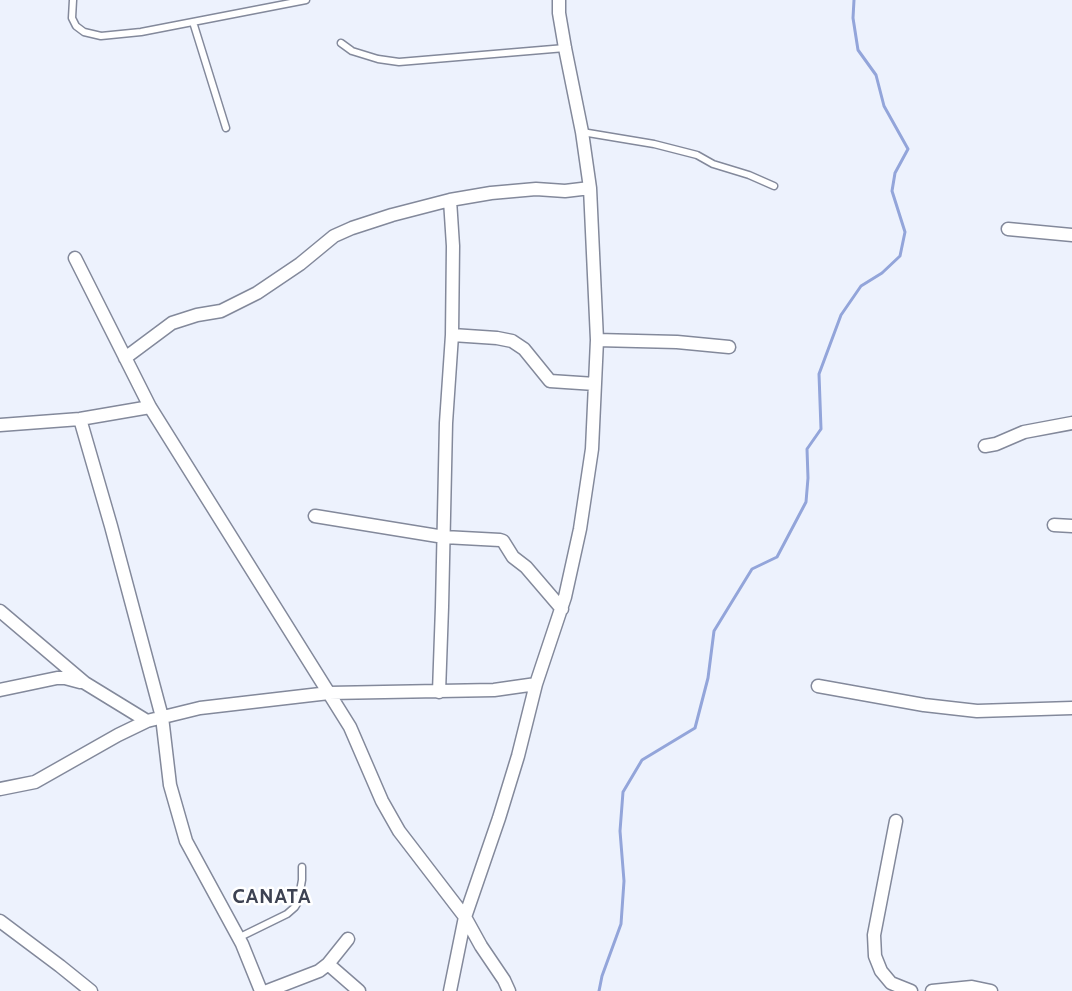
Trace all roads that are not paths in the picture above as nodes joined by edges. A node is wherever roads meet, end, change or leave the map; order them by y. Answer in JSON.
{"nodes":[{"id":1,"x":73,"y":0,"type":"edge"},
{"id":2,"x":306,"y":0,"type":"edge"},
{"id":3,"x":559,"y":0,"type":"edge"},
{"id":4,"x":193,"y":22,"type":"junction"},
{"id":5,"x":341,"y":43,"type":"dead end"},
{"id":6,"x":565,"y":48,"type":"junction"},
{"id":7,"x":226,"y":128,"type":"dead end"},
{"id":8,"x":582,"y":132,"type":"junction"},
{"id":9,"x":774,"y":186,"type":"dead end"},
{"id":10,"x":590,"y":188,"type":"junction"},
{"id":11,"x":450,"y":200,"type":"junction"},
{"id":12,"x":1008,"y":229,"type":"dead end"},
{"id":13,"x":1072,"y":235,"type":"edge"},
{"id":14,"x":75,"y":258,"type":"dead end"},
{"id":15,"x":452,"y":336,"type":"junction"},
{"id":16,"x":597,"y":340,"type":"junction"},
{"id":17,"x":729,"y":347,"type":"dead end"},
{"id":18,"x":125,"y":358,"type":"junction"},
{"id":19,"x":595,"y":384,"type":"junction"},
{"id":20,"x":150,"y":407,"type":"junction"},
{"id":21,"x":80,"y":419,"type":"junction"},
{"id":22,"x":1072,"y":423,"type":"edge"},
{"id":23,"x":0,"y":424,"type":"edge"},
{"id":24,"x":985,"y":446,"type":"dead end"},
{"id":25,"x":315,"y":516,"type":"dead end"},
{"id":26,"x":1054,"y":525,"type":"dead end"},
{"id":27,"x":1072,"y":526,"type":"edge"},
{"id":28,"x":444,"y":537,"type":"junction"},
{"id":29,"x":562,"y":609,"type":"junction"},
{"id":30,"x":0,"y":611,"type":"edge"},
{"id":31,"x":85,"y":683,"type":"junction"},
{"id":32,"x":536,"y":684,"type":"junction"},
{"id":33,"x":818,"y":686,"type":"dead end"},
{"id":34,"x":0,"y":690,"type":"edge"},
{"id":35,"x":438,"y":692,"type":"junction"},
{"id":36,"x":329,"y":693,"type":"junction"},
{"id":37,"x":1072,"y":708,"type":"edge"},
{"id":38,"x":162,"y":717,"type":"junction"},
{"id":39,"x":147,"y":721,"type":"junction"},
{"id":40,"x":0,"y":788,"type":"edge"},
{"id":41,"x":896,"y":821,"type":"dead end"},
{"id":42,"x":302,"y":867,"type":"dead end"},
{"id":43,"x":465,"y":917,"type":"junction"},
{"id":44,"x":0,"y":921,"type":"edge"},
{"id":45,"x":238,"y":938,"type":"junction"},
{"id":46,"x":348,"y":939,"type":"dead end"},
{"id":47,"x":328,"y":964,"type":"junction"},
{"id":48,"x":91,"y":991,"type":"edge"},
{"id":49,"x":261,"y":991,"type":"edge"},
{"id":50,"x":267,"y":991,"type":"edge"},
{"id":51,"x":359,"y":991,"type":"edge"},
{"id":52,"x":450,"y":991,"type":"edge"},
{"id":53,"x":509,"y":991,"type":"edge"},
{"id":54,"x":911,"y":991,"type":"edge"},
{"id":55,"x":932,"y":991,"type":"edge"},
{"id":56,"x":991,"y":991,"type":"edge"}],
"edges":[{"from":1,"to":4,"type":"lane"},
{"from":2,"to":4,"type":"lane"},
{"from":3,"to":6,"type":"street"},
{"from":4,"to":7,"type":"lane"},
{"from":5,"to":6,"type":"lane"},
{"from":6,"to":8,"type":"street"},
{"from":8,"to":9,"type":"lane"},
{"from":8,"to":10,"type":"street"},
{"from":10,"to":11,"type":"street"},
{"from":10,"to":16,"type":"street"},
{"from":11,"to":15,"type":"street"},
{"from":11,"to":18,"type":"street"},
{"from":12,"to":13,"type":"street"},
{"from":14,"to":18,"type":"street"},
{"from":15,"to":19,"type":"street"},
{"from":15,"to":28,"type":"street"},
{"from":16,"to":17,"type":"street"},
{"from":16,"to":19,"type":"street"},
{"from":18,"to":20,"type":"street"},
{"from":19,"to":29,"type":"street"},
{"from":20,"to":21,"type":"street"},
{"from":20,"to":36,"type":"street"},
{"from":21,"to":23,"type":"street"},
{"from":21,"to":38,"type":"street"},
{"from":22,"to":24,"type":"street"},
{"from":25,"to":28,"type":"street"},
{"from":26,"to":27,"type":"street"},
{"from":28,"to":29,"type":"street"},
{"from":28,"to":35,"type":"street"},
{"from":29,"to":32,"type":"street"},
{"from":30,"to":31,"type":"street"},
{"from":31,"to":34,"type":"street"},
{"from":31,"to":39,"type":"street"},
{"from":32,"to":35,"type":"street"},
{"from":32,"to":43,"type":"street"},
{"from":33,"to":37,"type":"street"},
{"from":35,"to":36,"type":"street"},
{"from":36,"to":38,"type":"street"},
{"from":36,"to":43,"type":"street"},
{"from":38,"to":39,"type":"street"},
{"from":38,"to":45,"type":"street"},
{"from":39,"to":40,"type":"street"},
{"from":41,"to":54,"type":"street"},
{"from":42,"to":45,"type":"lane"},
{"from":43,"to":52,"type":"street"},
{"from":43,"to":53,"type":"street"},
{"from":44,"to":48,"type":"street"},
{"from":45,"to":49,"type":"street"},
{"from":46,"to":47,"type":"street"},
{"from":47,"to":50,"type":"street"},
{"from":47,"to":51,"type":"street"},
{"from":55,"to":56,"type":"street"}]}
